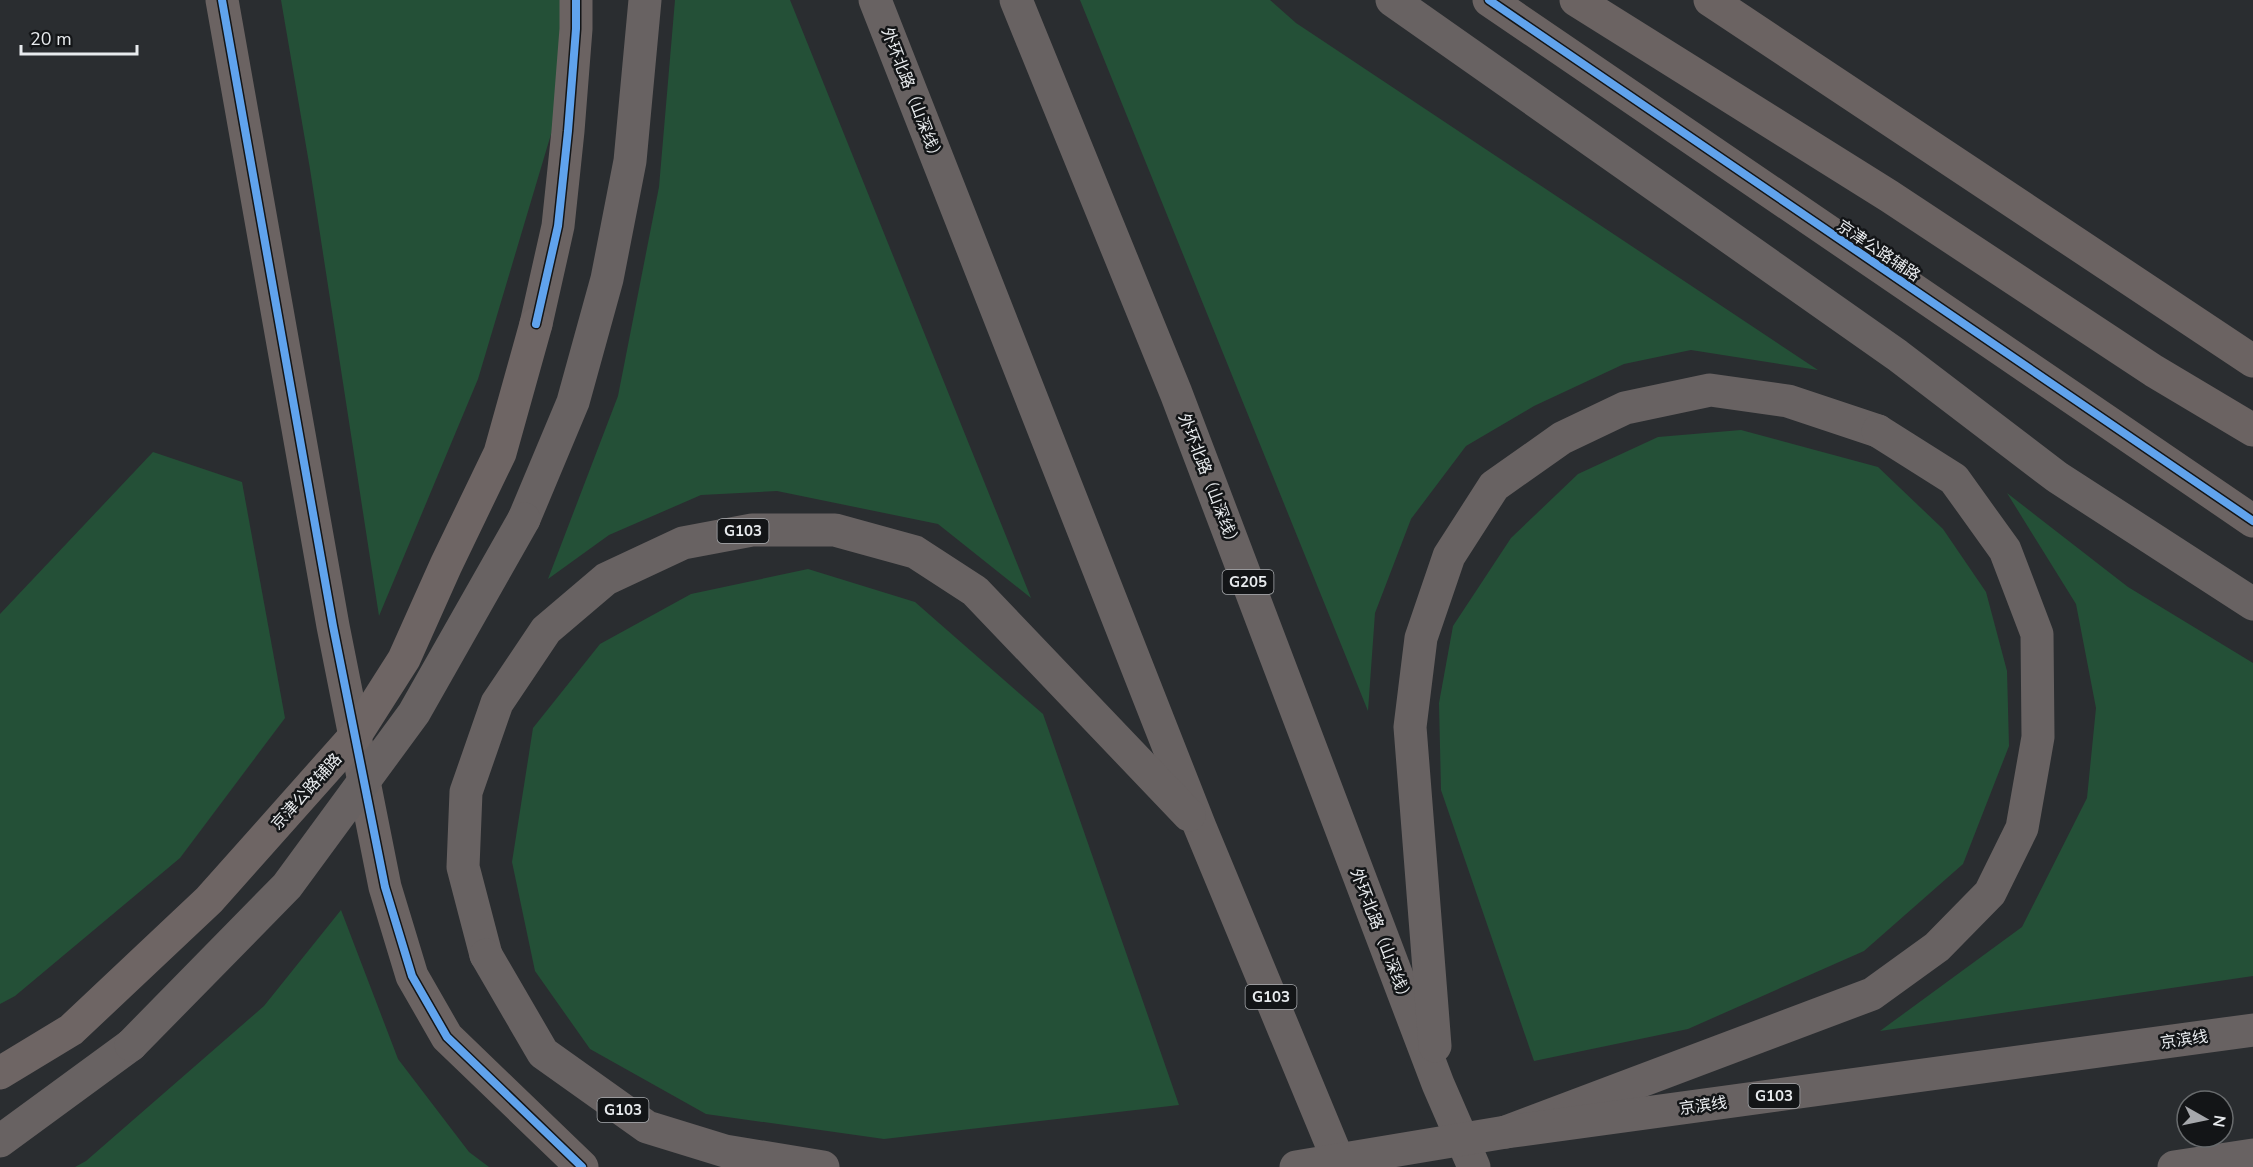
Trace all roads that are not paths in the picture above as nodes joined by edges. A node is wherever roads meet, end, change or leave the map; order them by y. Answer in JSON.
{"nodes":[{"id":1,"x":222,"y":0,"type":"edge"},
{"id":2,"x":576,"y":0,"type":"edge"},
{"id":3,"x":645,"y":0,"type":"edge"},
{"id":4,"x":875,"y":0,"type":"edge"},
{"id":5,"x":1016,"y":0,"type":"edge"},
{"id":6,"x":1392,"y":0,"type":"edge"},
{"id":7,"x":1489,"y":0,"type":"edge"},
{"id":8,"x":1576,"y":0,"type":"edge"},
{"id":9,"x":1710,"y":0,"type":"edge"},
{"id":10,"x":536,"y":324,"type":"joint"},
{"id":11,"x":2253,"y":361,"type":"edge"},
{"id":12,"x":2253,"y":430,"type":"edge"},
{"id":13,"x":2253,"y":521,"type":"edge"},
{"id":14,"x":2253,"y":604,"type":"edge"},
{"id":15,"x":355,"y":736,"type":"junction"},
{"id":16,"x":1200,"y":827,"type":"junction"},
{"id":17,"x":2253,"y":1030,"type":"edge"},
{"id":18,"x":0,"y":1073,"type":"edge"},
{"id":19,"x":1438,"y":1083,"type":"junction"},
{"id":20,"x":1506,"y":1132,"type":"junction"},
{"id":21,"x":0,"y":1141,"type":"edge"},
{"id":22,"x":2253,"y":1155,"type":"edge"},
{"id":23,"x":582,"y":1167,"type":"edge"},
{"id":24,"x":823,"y":1167,"type":"edge"},
{"id":25,"x":1296,"y":1167,"type":"edge"},
{"id":26,"x":1341,"y":1167,"type":"edge"},
{"id":27,"x":1474,"y":1167,"type":"edge"},
{"id":28,"x":2174,"y":1167,"type":"edge"}],
"edges":[{"from":1,"to":15,"type":"street"},
{"from":2,"to":10,"type":"street"},
{"from":3,"to":21,"type":"highway","bridge":true},
{"from":4,"to":16,"type":"highway","name":"外环北路（山深线）"},
{"from":5,"to":19,"type":"highway","name":"外环北路（山深线）","number":"G205"},
{"from":6,"to":14,"type":"highway"},
{"from":7,"to":13,"type":"street","name":"京津公路辅路"},
{"from":8,"to":12,"type":"street"},
{"from":9,"to":11,"type":"street"},
{"from":10,"to":15,"type":"main road","name":"京津公路辅路"},
{"from":15,"to":18,"type":"main road","name":"京津公路辅路"},
{"from":15,"to":23,"type":"street"},
{"from":16,"to":24,"type":"highway","number":"G103","bridge":true},
{"from":16,"to":26,"type":"highway","number":"G103"},
{"from":17,"to":20,"type":"highway","name":"京滨线","number":"G103","bridge":true},
{"from":19,"to":20,"type":"highway","bridge":true},
{"from":19,"to":27,"type":"highway","name":"外环北路（山深线）","number":"G205"},
{"from":20,"to":25,"type":"highway","name":"京滨线","number":"G103","bridge":true},
{"from":22,"to":28,"type":"highway"}]}
